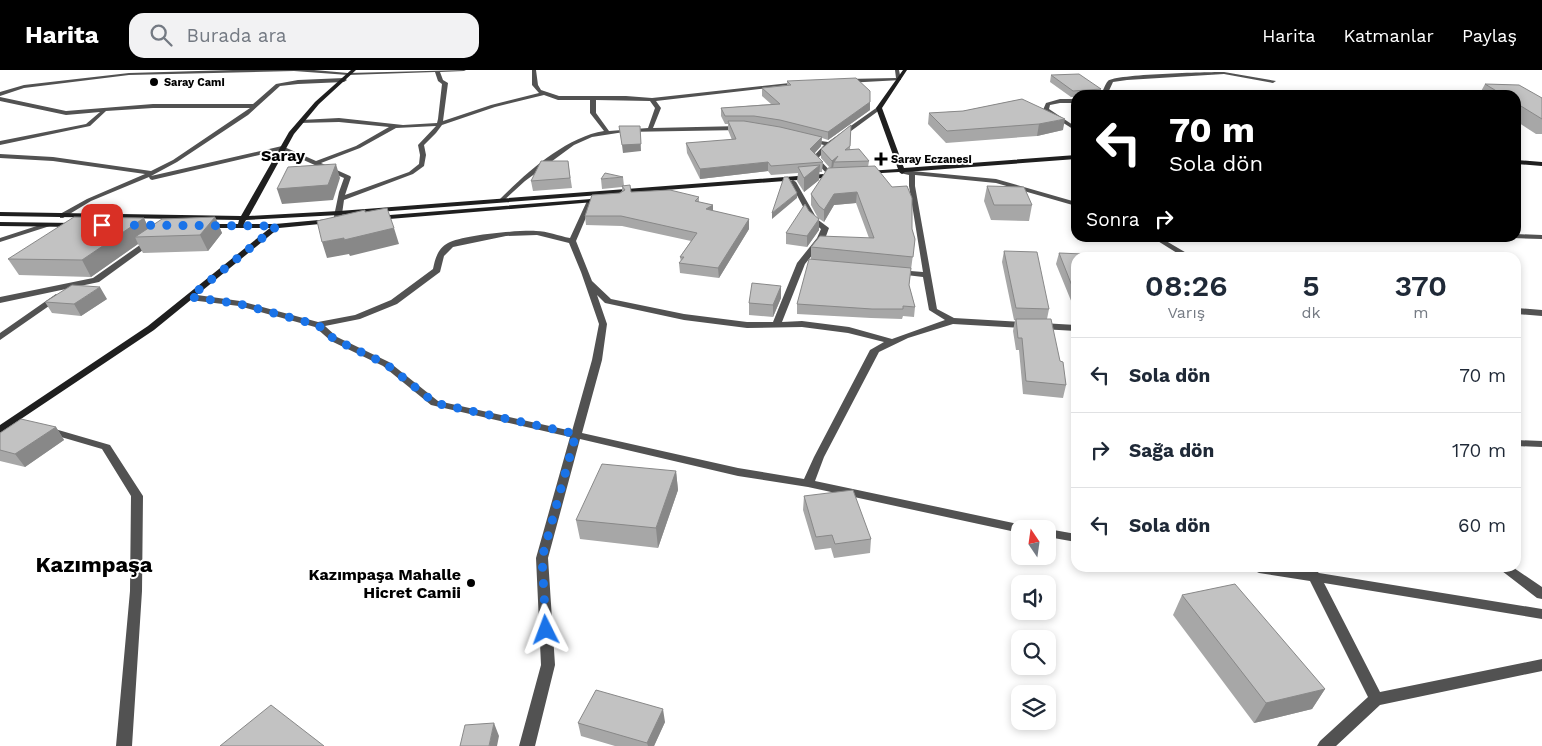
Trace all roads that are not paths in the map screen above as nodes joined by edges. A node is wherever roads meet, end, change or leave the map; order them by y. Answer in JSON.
{"nodes":[{"id":1,"x":294,"y":70,"type":"edge"},
{"id":2,"x":299,"y":70,"type":"edge"},
{"id":3,"x":464,"y":70,"type":"edge"},
{"id":4,"x":534,"y":70,"type":"edge"},
{"id":5,"x":897,"y":70,"type":"edge"},
{"id":6,"x":906,"y":70,"type":"edge"},
{"id":7,"x":232,"y":71,"type":"edge"},
{"id":8,"x":437,"y":71,"type":"junction"},
{"id":9,"x":132,"y":72,"type":"edge"},
{"id":10,"x":351,"y":72,"type":"edge"},
{"id":11,"x":344,"y":80,"type":"junction"},
{"id":12,"x":899,"y":80,"type":"junction"},
{"id":13,"x":840,"y":81,"type":"edge"},
{"id":14,"x":1273,"y":81,"type":"dead end"},
{"id":15,"x":806,"y":83,"type":"edge"},
{"id":16,"x":1106,"y":90,"type":"edge"},
{"id":17,"x":544,"y":93,"type":"junction"},
{"id":18,"x":0,"y":94,"type":"edge"},
{"id":19,"x":593,"y":98,"type":"junction"},
{"id":20,"x":0,"y":99,"type":"edge"},
{"id":21,"x":652,"y":100,"type":"junction"},
{"id":22,"x":1071,"y":101,"type":"edge"},
{"id":23,"x":255,"y":106,"type":"junction"},
{"id":24,"x":879,"y":108,"type":"junction"},
{"id":25,"x":104,"y":111,"type":"junction"},
{"id":26,"x":301,"y":122,"type":"junction"},
{"id":27,"x":440,"y":124,"type":"junction"},
{"id":28,"x":1071,"y":126,"type":"edge"},
{"id":29,"x":394,"y":127,"type":"junction"},
{"id":30,"x":747,"y":128,"type":"edge"},
{"id":31,"x":650,"y":129,"type":"junction"},
{"id":32,"x":607,"y":132,"type":"junction"},
{"id":33,"x":800,"y":138,"type":"edge"},
{"id":34,"x":0,"y":143,"type":"edge"},
{"id":35,"x":827,"y":144,"type":"junction"},
{"id":36,"x":282,"y":148,"type":"junction"},
{"id":37,"x":0,"y":156,"type":"edge"},
{"id":38,"x":1071,"y":157,"type":"edge"},
{"id":39,"x":315,"y":162,"type":"junction"},
{"id":40,"x":1521,"y":162,"type":"edge"},
{"id":41,"x":1542,"y":164,"type":"edge"},
{"id":42,"x":902,"y":172,"type":"junction"},
{"id":43,"x":151,"y":173,"type":"junction"},
{"id":44,"x":912,"y":173,"type":"junction"},
{"id":45,"x":849,"y":174,"type":"edge"},
{"id":46,"x":858,"y":174,"type":"edge"},
{"id":47,"x":831,"y":175,"type":"junction"},
{"id":48,"x":135,"y":182,"type":"junction"},
{"id":49,"x":792,"y":182,"type":"junction"},
{"id":50,"x":341,"y":199,"type":"junction"},
{"id":51,"x":502,"y":200,"type":"junction"},
{"id":52,"x":590,"y":201,"type":"junction"},
{"id":53,"x":1071,"y":203,"type":"edge"},
{"id":54,"x":339,"y":213,"type":"junction"},
{"id":55,"x":0,"y":214,"type":"edge"},
{"id":56,"x":290,"y":215,"type":"junction"},
{"id":57,"x":63,"y":216,"type":"junction"},
{"id":58,"x":180,"y":218,"type":"junction"},
{"id":59,"x":243,"y":218,"type":"junction"},
{"id":60,"x":337,"y":221,"type":"junction"},
{"id":61,"x":0,"y":224,"type":"edge"},
{"id":62,"x":49,"y":224,"type":"junction"},
{"id":63,"x":87,"y":225,"type":"edge"},
{"id":64,"x":172,"y":226,"type":"edge"},
{"id":65,"x":191,"y":226,"type":"edge"},
{"id":66,"x":239,"y":226,"type":"junction"},
{"id":67,"x":277,"y":226,"type":"junction"},
{"id":68,"x":157,"y":236,"type":"edge"},
{"id":69,"x":1521,"y":236,"type":"edge"},
{"id":70,"x":1542,"y":237,"type":"edge"},
{"id":71,"x":0,"y":240,"type":"edge"},
{"id":72,"x":572,"y":241,"type":"junction"},
{"id":73,"x":1164,"y":242,"type":"edge"},
{"id":74,"x":1181,"y":252,"type":"edge"},
{"id":75,"x":801,"y":263,"type":"junction"},
{"id":76,"x":811,"y":264,"type":"edge"},
{"id":77,"x":888,"y":271,"type":"edge"},
{"id":78,"x":927,"y":275,"type":"junction"},
{"id":79,"x":588,"y":281,"type":"junction"},
{"id":80,"x":72,"y":285,"type":"junction"},
{"id":81,"x":190,"y":297,"type":"junction"},
{"id":82,"x":0,"y":300,"type":"edge"},
{"id":83,"x":1521,"y":311,"type":"edge"},
{"id":84,"x":1542,"y":313,"type":"edge"},
{"id":85,"x":952,"y":321,"type":"junction"},
{"id":86,"x":776,"y":324,"type":"junction"},
{"id":87,"x":318,"y":325,"type":"junction"},
{"id":88,"x":1071,"y":328,"type":"edge"},
{"id":89,"x":0,"y":337,"type":"edge"},
{"id":90,"x":893,"y":342,"type":"junction"},
{"id":91,"x":16,"y":420,"type":"junction"},
{"id":92,"x":0,"y":430,"type":"edge"},
{"id":93,"x":576,"y":434,"type":"junction"},
{"id":94,"x":1521,"y":443,"type":"edge"},
{"id":95,"x":1542,"y":444,"type":"edge"},
{"id":96,"x":808,"y":483,"type":"junction"},
{"id":97,"x":1011,"y":526,"type":"edge"},
{"id":98,"x":1056,"y":534,"type":"edge"},
{"id":99,"x":1071,"y":537,"type":"edge"},
{"id":100,"x":1310,"y":572,"type":"edge"},
{"id":101,"x":1512,"y":572,"type":"edge"},
{"id":102,"x":1542,"y":594,"type":"edge"},
{"id":103,"x":1542,"y":614,"type":"edge"},
{"id":104,"x":1542,"y":665,"type":"edge"},
{"id":105,"x":1376,"y":699,"type":"junction"},
{"id":106,"x":124,"y":746,"type":"edge"},
{"id":107,"x":527,"y":746,"type":"edge"},
{"id":108,"x":1325,"y":746,"type":"edge"}],
"edges":[{"from":1,"to":2,"type":"street"},
{"from":1,"to":7,"type":"street"},
{"from":1,"to":10,"type":"street"},
{"from":3,"to":8,"type":"street"},
{"from":4,"to":17,"type":"street"},
{"from":5,"to":12,"type":"street"},
{"from":6,"to":12,"type":"street"},
{"from":7,"to":9,"type":"street"},
{"from":8,"to":10,"type":"street"},
{"from":8,"to":27,"type":"street"},
{"from":9,"to":18,"type":"street"},
{"from":10,"to":11,"type":"street"},
{"from":11,"to":23,"type":"street"},
{"from":11,"to":26,"type":"street"},
{"from":12,"to":13,"type":"street"},
{"from":12,"to":24,"type":"street"},
{"from":14,"to":16,"type":"street"},
{"from":15,"to":21,"type":"street"},
{"from":17,"to":19,"type":"street"},
{"from":17,"to":27,"type":"street"},
{"from":19,"to":21,"type":"street"},
{"from":19,"to":32,"type":"street"},
{"from":20,"to":25,"type":"street"},
{"from":21,"to":31,"type":"street"},
{"from":22,"to":28,"type":"street"},
{"from":23,"to":25,"type":"street"},
{"from":23,"to":43,"type":"street"},
{"from":24,"to":35,"type":"street"},
{"from":24,"to":42,"type":"street"},
{"from":25,"to":34,"type":"street"},
{"from":26,"to":29,"type":"street"},
{"from":26,"to":36,"type":"street"},
{"from":27,"to":29,"type":"street"},
{"from":27,"to":50,"type":"street"},
{"from":29,"to":39,"type":"street"},
{"from":30,"to":31,"type":"street"},
{"from":31,"to":32,"type":"street"},
{"from":32,"to":51,"type":"street"},
{"from":33,"to":35,"type":"street"},
{"from":35,"to":47,"type":"street"},
{"from":36,"to":39,"type":"street"},
{"from":36,"to":48,"type":"street"},
{"from":36,"to":59,"type":"street"},
{"from":37,"to":43,"type":"street"},
{"from":38,"to":42,"type":"street"},
{"from":39,"to":50,"type":"street"},
{"from":40,"to":41,"type":"street"},
{"from":42,"to":44,"type":"street"},
{"from":42,"to":46,"type":"street"},
{"from":43,"to":48,"type":"street"},
{"from":44,"to":53,"type":"street"},
{"from":44,"to":78,"type":"street"},
{"from":45,"to":47,"type":"street"},
{"from":47,"to":49,"type":"street"},
{"from":47,"to":51,"type":"street"},
{"from":48,"to":57,"type":"street"},
{"from":49,"to":52,"type":"street"},
{"from":49,"to":75,"type":"street"},
{"from":50,"to":54,"type":"street"},
{"from":51,"to":54,"type":"street"},
{"from":52,"to":60,"type":"street"},
{"from":52,"to":72,"type":"street"},
{"from":54,"to":56,"type":"street"},
{"from":54,"to":60,"type":"street"},
{"from":55,"to":57,"type":"street"},
{"from":56,"to":59,"type":"street"},
{"from":56,"to":67,"type":"street"},
{"from":57,"to":58,"type":"street"},
{"from":58,"to":59,"type":"street"},
{"from":58,"to":64,"type":"street"},
{"from":59,"to":66,"type":"street"},
{"from":60,"to":67,"type":"street"},
{"from":61,"to":62,"type":"street"},
{"from":62,"to":63,"type":"street"},
{"from":62,"to":71,"type":"street"},
{"from":65,"to":66,"type":"street"},
{"from":66,"to":67,"type":"street"},
{"from":67,"to":81,"type":"street"},
{"from":68,"to":80,"type":"street"},
{"from":69,"to":70,"type":"street"},
{"from":72,"to":79,"type":"street"},
{"from":72,"to":87,"type":"street"},
{"from":73,"to":74,"type":"street"},
{"from":75,"to":76,"type":"street"},
{"from":75,"to":86,"type":"street"},
{"from":77,"to":78,"type":"street"},
{"from":78,"to":85,"type":"street"},
{"from":79,"to":86,"type":"street"},
{"from":79,"to":93,"type":"street"},
{"from":80,"to":82,"type":"street"},
{"from":80,"to":89,"type":"street"},
{"from":81,"to":87,"type":"street"},
{"from":81,"to":91,"type":"street"},
{"from":83,"to":84,"type":"street"},
{"from":85,"to":88,"type":"street"},
{"from":85,"to":90,"type":"street"},
{"from":86,"to":90,"type":"street"},
{"from":87,"to":93,"type":"street"},
{"from":90,"to":96,"type":"street"},
{"from":91,"to":92,"type":"street"},
{"from":91,"to":106,"type":"street"},
{"from":93,"to":96,"type":"street"},
{"from":93,"to":107,"type":"street"},
{"from":94,"to":95,"type":"street"},
{"from":96,"to":97,"type":"street"},
{"from":98,"to":99,"type":"street"},
{"from":100,"to":103,"type":"street"},
{"from":100,"to":105,"type":"street"},
{"from":101,"to":102,"type":"street"},
{"from":104,"to":105,"type":"street"},
{"from":105,"to":108,"type":"street"}]}
